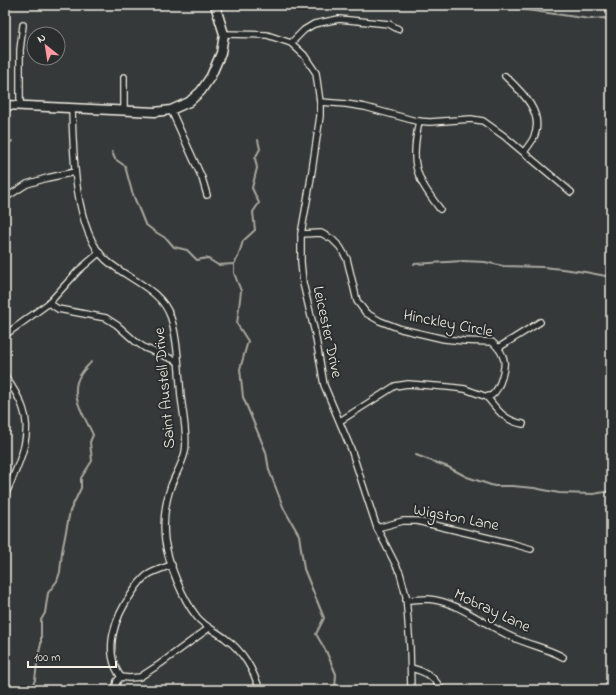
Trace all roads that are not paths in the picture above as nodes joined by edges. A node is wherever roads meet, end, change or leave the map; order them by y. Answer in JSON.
{"nodes":[{"id":1,"x":215,"y":5,"type":"edge"},
{"id":2,"x":23,"y":25,"type":"dead end"},
{"id":3,"x":398,"y":29,"type":"dead end"},
{"id":4,"x":224,"y":34,"type":"junction"},
{"id":5,"x":291,"y":43,"type":"junction"},
{"id":6,"x":505,"y":76,"type":"dead end"},
{"id":7,"x":124,"y":77,"type":"dead end"},
{"id":8,"x":320,"y":102,"type":"junction"},
{"id":9,"x":5,"y":105,"type":"edge"},
{"id":10,"x":20,"y":105,"type":"junction"},
{"id":11,"x":72,"y":109,"type":"junction"},
{"id":12,"x":124,"y":110,"type":"junction"},
{"id":13,"x":171,"y":110,"type":"junction"},
{"id":14,"x":419,"y":121,"type":"junction"},
{"id":15,"x":524,"y":152,"type":"junction"},
{"id":16,"x":75,"y":172,"type":"junction"},
{"id":17,"x":570,"y":192,"type":"dead end"},
{"id":18,"x":207,"y":194,"type":"dead end"},
{"id":19,"x":5,"y":198,"type":"edge"},
{"id":20,"x":440,"y":209,"type":"dead end"},
{"id":21,"x":301,"y":234,"type":"junction"},
{"id":22,"x":99,"y":253,"type":"junction"},
{"id":23,"x":49,"y":303,"type":"junction"},
{"id":24,"x":540,"y":322,"type":"dead end"},
{"id":25,"x":5,"y":335,"type":"edge"},
{"id":26,"x":498,"y":348,"type":"junction"},
{"id":27,"x":177,"y":361,"type":"junction"},
{"id":28,"x":5,"y":376,"type":"edge"},
{"id":29,"x":486,"y":397,"type":"junction"},
{"id":30,"x":340,"y":421,"type":"junction"},
{"id":31,"x":523,"y":424,"type":"dead end"},
{"id":32,"x":5,"y":496,"type":"edge"},
{"id":33,"x":377,"y":528,"type":"junction"},
{"id":34,"x":531,"y":549,"type":"dead end"},
{"id":35,"x":172,"y":565,"type":"junction"},
{"id":36,"x":406,"y":600,"type":"junction"},
{"id":37,"x":209,"y":628,"type":"junction"},
{"id":38,"x":563,"y":657,"type":"dead end"},
{"id":39,"x":411,"y":668,"type":"junction"},
{"id":40,"x":121,"y":677,"type":"junction"},
{"id":41,"x":115,"y":690,"type":"edge"},
{"id":42,"x":260,"y":690,"type":"edge"},
{"id":43,"x":411,"y":690,"type":"edge"},
{"id":44,"x":442,"y":690,"type":"edge"}],
"edges":[{"from":1,"to":4,"type":"main road"},
{"from":2,"to":10,"type":"street"},
{"from":3,"to":5,"type":"street"},
{"from":4,"to":5,"type":"street","name":"Leicester Drive"},
{"from":4,"to":13,"type":"main road"},
{"from":5,"to":8,"type":"street","name":"Leicester Drive"},
{"from":6,"to":15,"type":"street"},
{"from":7,"to":12,"type":"street"},
{"from":8,"to":14,"type":"street"},
{"from":8,"to":21,"type":"street","name":"Leicester Drive"},
{"from":9,"to":10,"type":"main road"},
{"from":10,"to":11,"type":"main road"},
{"from":11,"to":12,"type":"main road"},
{"from":11,"to":16,"type":"street","name":"Saint Austell Drive"},
{"from":12,"to":13,"type":"main road"},
{"from":13,"to":18,"type":"street"},
{"from":14,"to":15,"type":"street"},
{"from":14,"to":20,"type":"street"},
{"from":15,"to":17,"type":"street"},
{"from":16,"to":19,"type":"street"},
{"from":16,"to":22,"type":"street","name":"Saint Austell Drive"},
{"from":21,"to":26,"type":"street","name":"Hinckley Circle"},
{"from":21,"to":30,"type":"street","name":"Leicester Drive"},
{"from":22,"to":23,"type":"street"},
{"from":22,"to":27,"type":"street","name":"Saint Austell Drive"},
{"from":23,"to":25,"type":"street"},
{"from":23,"to":27,"type":"street"},
{"from":24,"to":26,"type":"street"},
{"from":26,"to":29,"type":"street","name":"Hinckley Circle"},
{"from":27,"to":35,"type":"street","name":"Saint Austell Drive"},
{"from":28,"to":32,"type":"street"},
{"from":29,"to":30,"type":"street"},
{"from":29,"to":31,"type":"street"},
{"from":30,"to":33,"type":"street","name":"Leicester Drive"},
{"from":33,"to":34,"type":"street","name":"Wigston Lane"},
{"from":33,"to":36,"type":"street","name":"Leicester Drive"},
{"from":35,"to":37,"type":"street","name":"Saint Austell Drive"},
{"from":35,"to":40,"type":"street"},
{"from":36,"to":38,"type":"street","name":"Mobray Lane"},
{"from":36,"to":39,"type":"street","name":"Leicester Drive"},
{"from":37,"to":40,"type":"street"},
{"from":37,"to":42,"type":"street","name":"Saint Austell Drive"},
{"from":39,"to":43,"type":"street","name":"Leicester Drive"},
{"from":39,"to":44,"type":"street"},
{"from":40,"to":41,"type":"street"}]}
